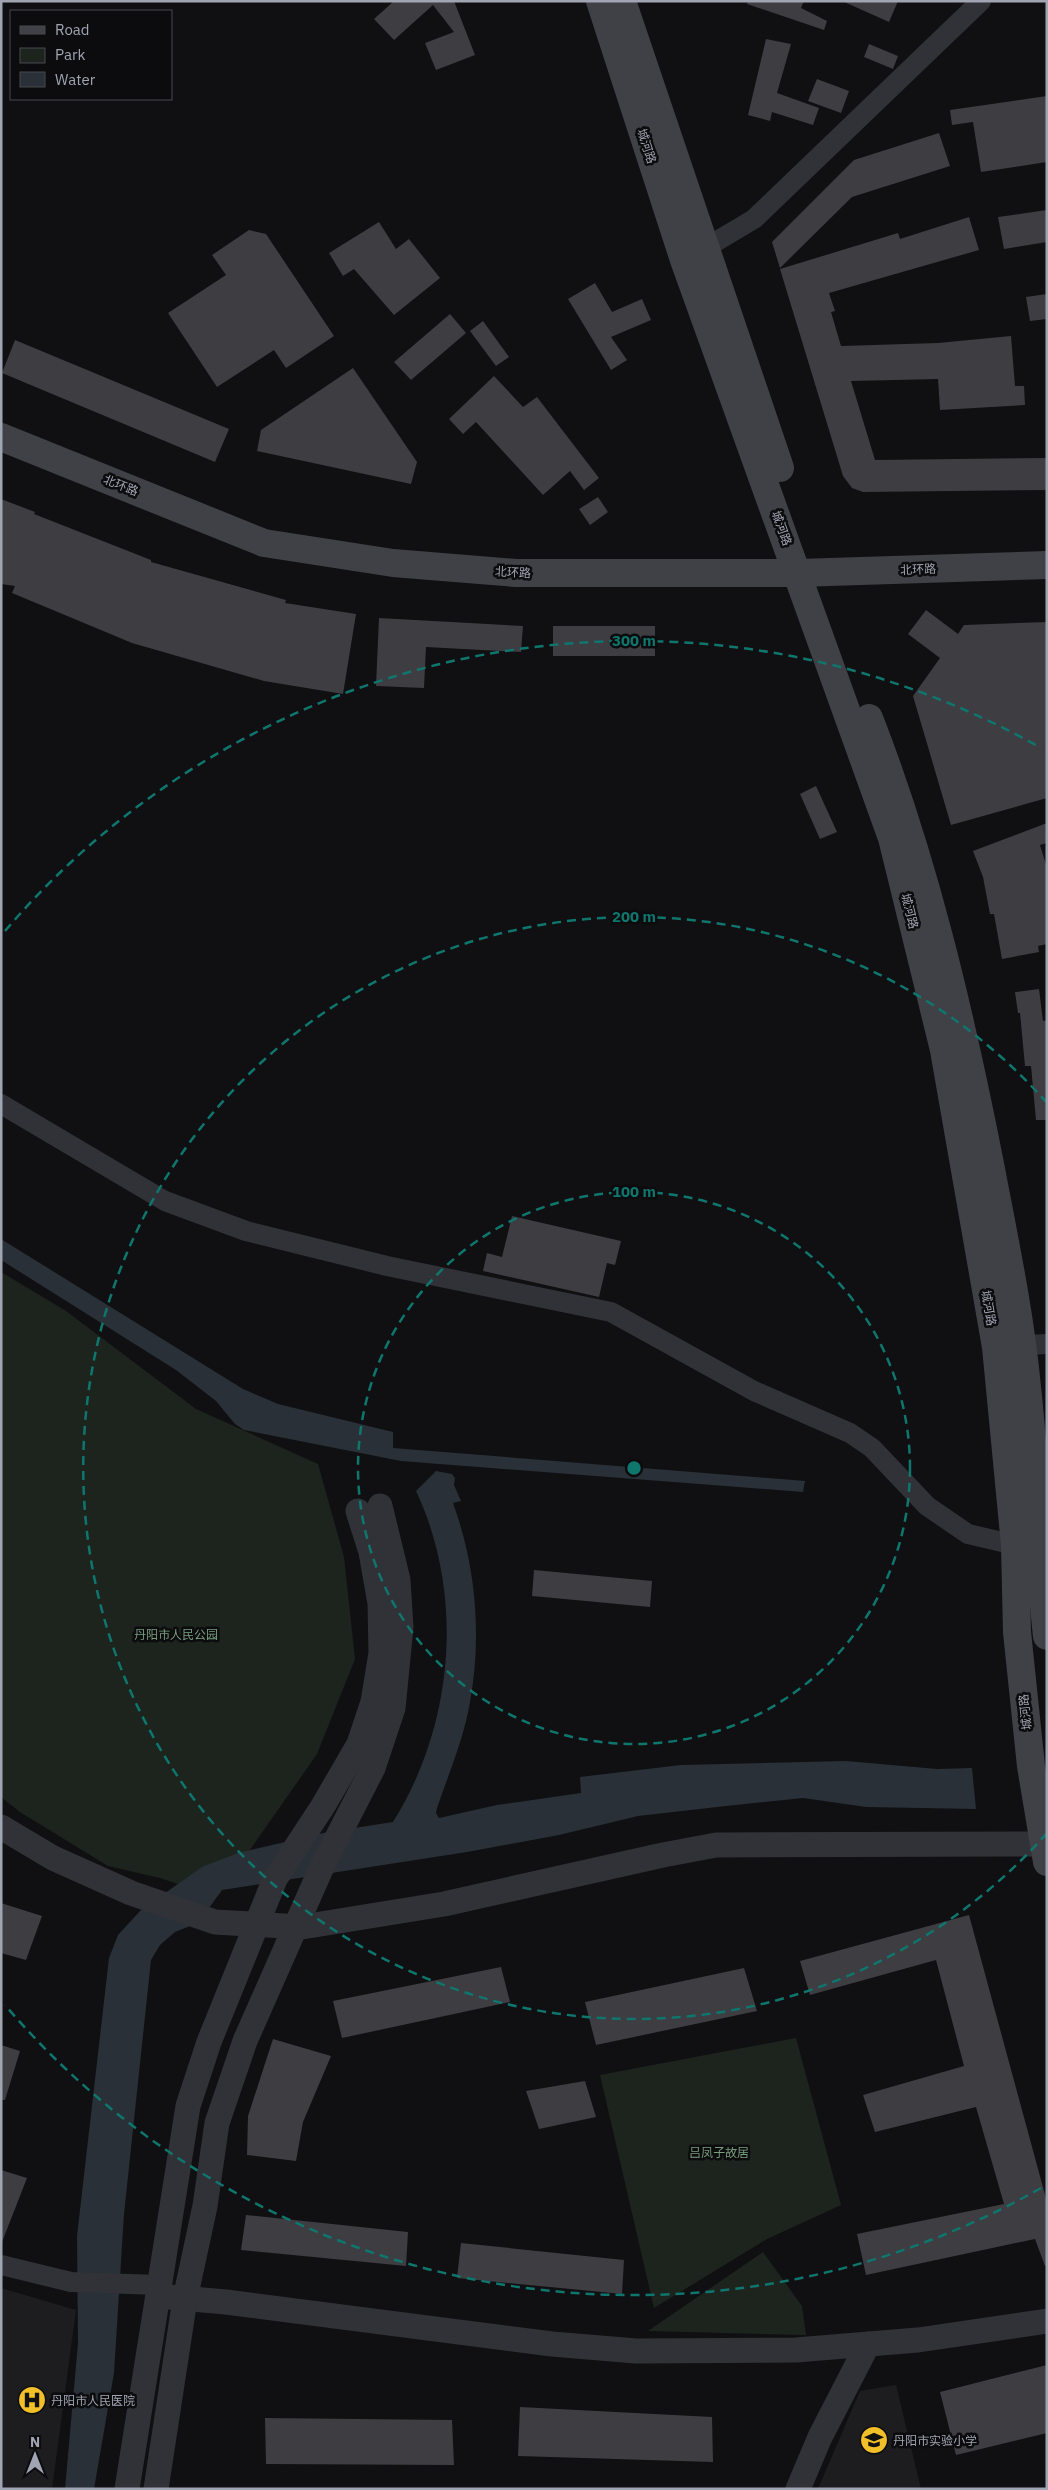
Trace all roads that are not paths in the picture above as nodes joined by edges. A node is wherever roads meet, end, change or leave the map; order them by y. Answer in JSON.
{"nodes":[{"id":1,"x":600,"y":1,"type":"edge"},
{"id":2,"x":622,"y":1,"type":"edge"},
{"id":3,"x":981,"y":1,"type":"edge"},
{"id":4,"x":695,"y":254,"type":"junction"},
{"id":5,"x":1,"y":437,"type":"edge"},
{"id":6,"x":1047,"y":565,"type":"edge"},
{"id":7,"x":807,"y":572,"type":"junction"},
{"id":8,"x":1,"y":1104,"type":"edge"},
{"id":9,"x":1021,"y":1345,"type":"edge"},
{"id":10,"x":1015,"y":1545,"type":"junction"},
{"id":11,"x":1047,"y":1636,"type":"edge"},
{"id":12,"x":1,"y":1827,"type":"edge"},
{"id":13,"x":1045,"y":1853,"type":"edge"},
{"id":14,"x":256,"y":1924,"type":"junction"},
{"id":15,"x":294,"y":1926,"type":"junction"},
{"id":16,"x":1,"y":2265,"type":"edge"},
{"id":17,"x":158,"y":2291,"type":"junction"},
{"id":18,"x":185,"y":2299,"type":"junction"},
{"id":19,"x":1047,"y":2321,"type":"edge"},
{"id":20,"x":868,"y":2344,"type":"junction"},
{"id":21,"x":127,"y":2489,"type":"edge"},
{"id":22,"x":156,"y":2489,"type":"edge"},
{"id":23,"x":798,"y":2489,"type":"edge"}],
"edges":[{"from":1,"to":4,"type":"main road","name":"城河路"},
{"from":2,"to":4,"type":"main road","name":"城河路"},
{"from":3,"to":4,"type":"street"},
{"from":4,"to":7,"type":"main road","name":"城河路"},
{"from":5,"to":7,"type":"main road","name":"北环路"},
{"from":6,"to":7,"type":"main road","name":"北环路"},
{"from":7,"to":9,"type":"main road","name":"城河路"},
{"from":8,"to":10,"type":"street"},
{"from":9,"to":10,"type":"main road","name":"城河路"},
{"from":9,"to":11,"type":"main road","name":"城河路"},
{"from":10,"to":13,"type":"main road","name":"城河路"},
{"from":12,"to":14,"type":"street"},
{"from":13,"to":15,"type":"street"},
{"from":14,"to":15,"type":"street"},
{"from":14,"to":15,"type":"street"},
{"from":14,"to":17,"type":"street"},
{"from":15,"to":18,"type":"street"},
{"from":16,"to":17,"type":"street"},
{"from":17,"to":18,"type":"street"},
{"from":17,"to":21,"type":"street"},
{"from":18,"to":20,"type":"street"},
{"from":18,"to":22,"type":"street"},
{"from":19,"to":20,"type":"street"},
{"from":20,"to":23,"type":"street"}]}
